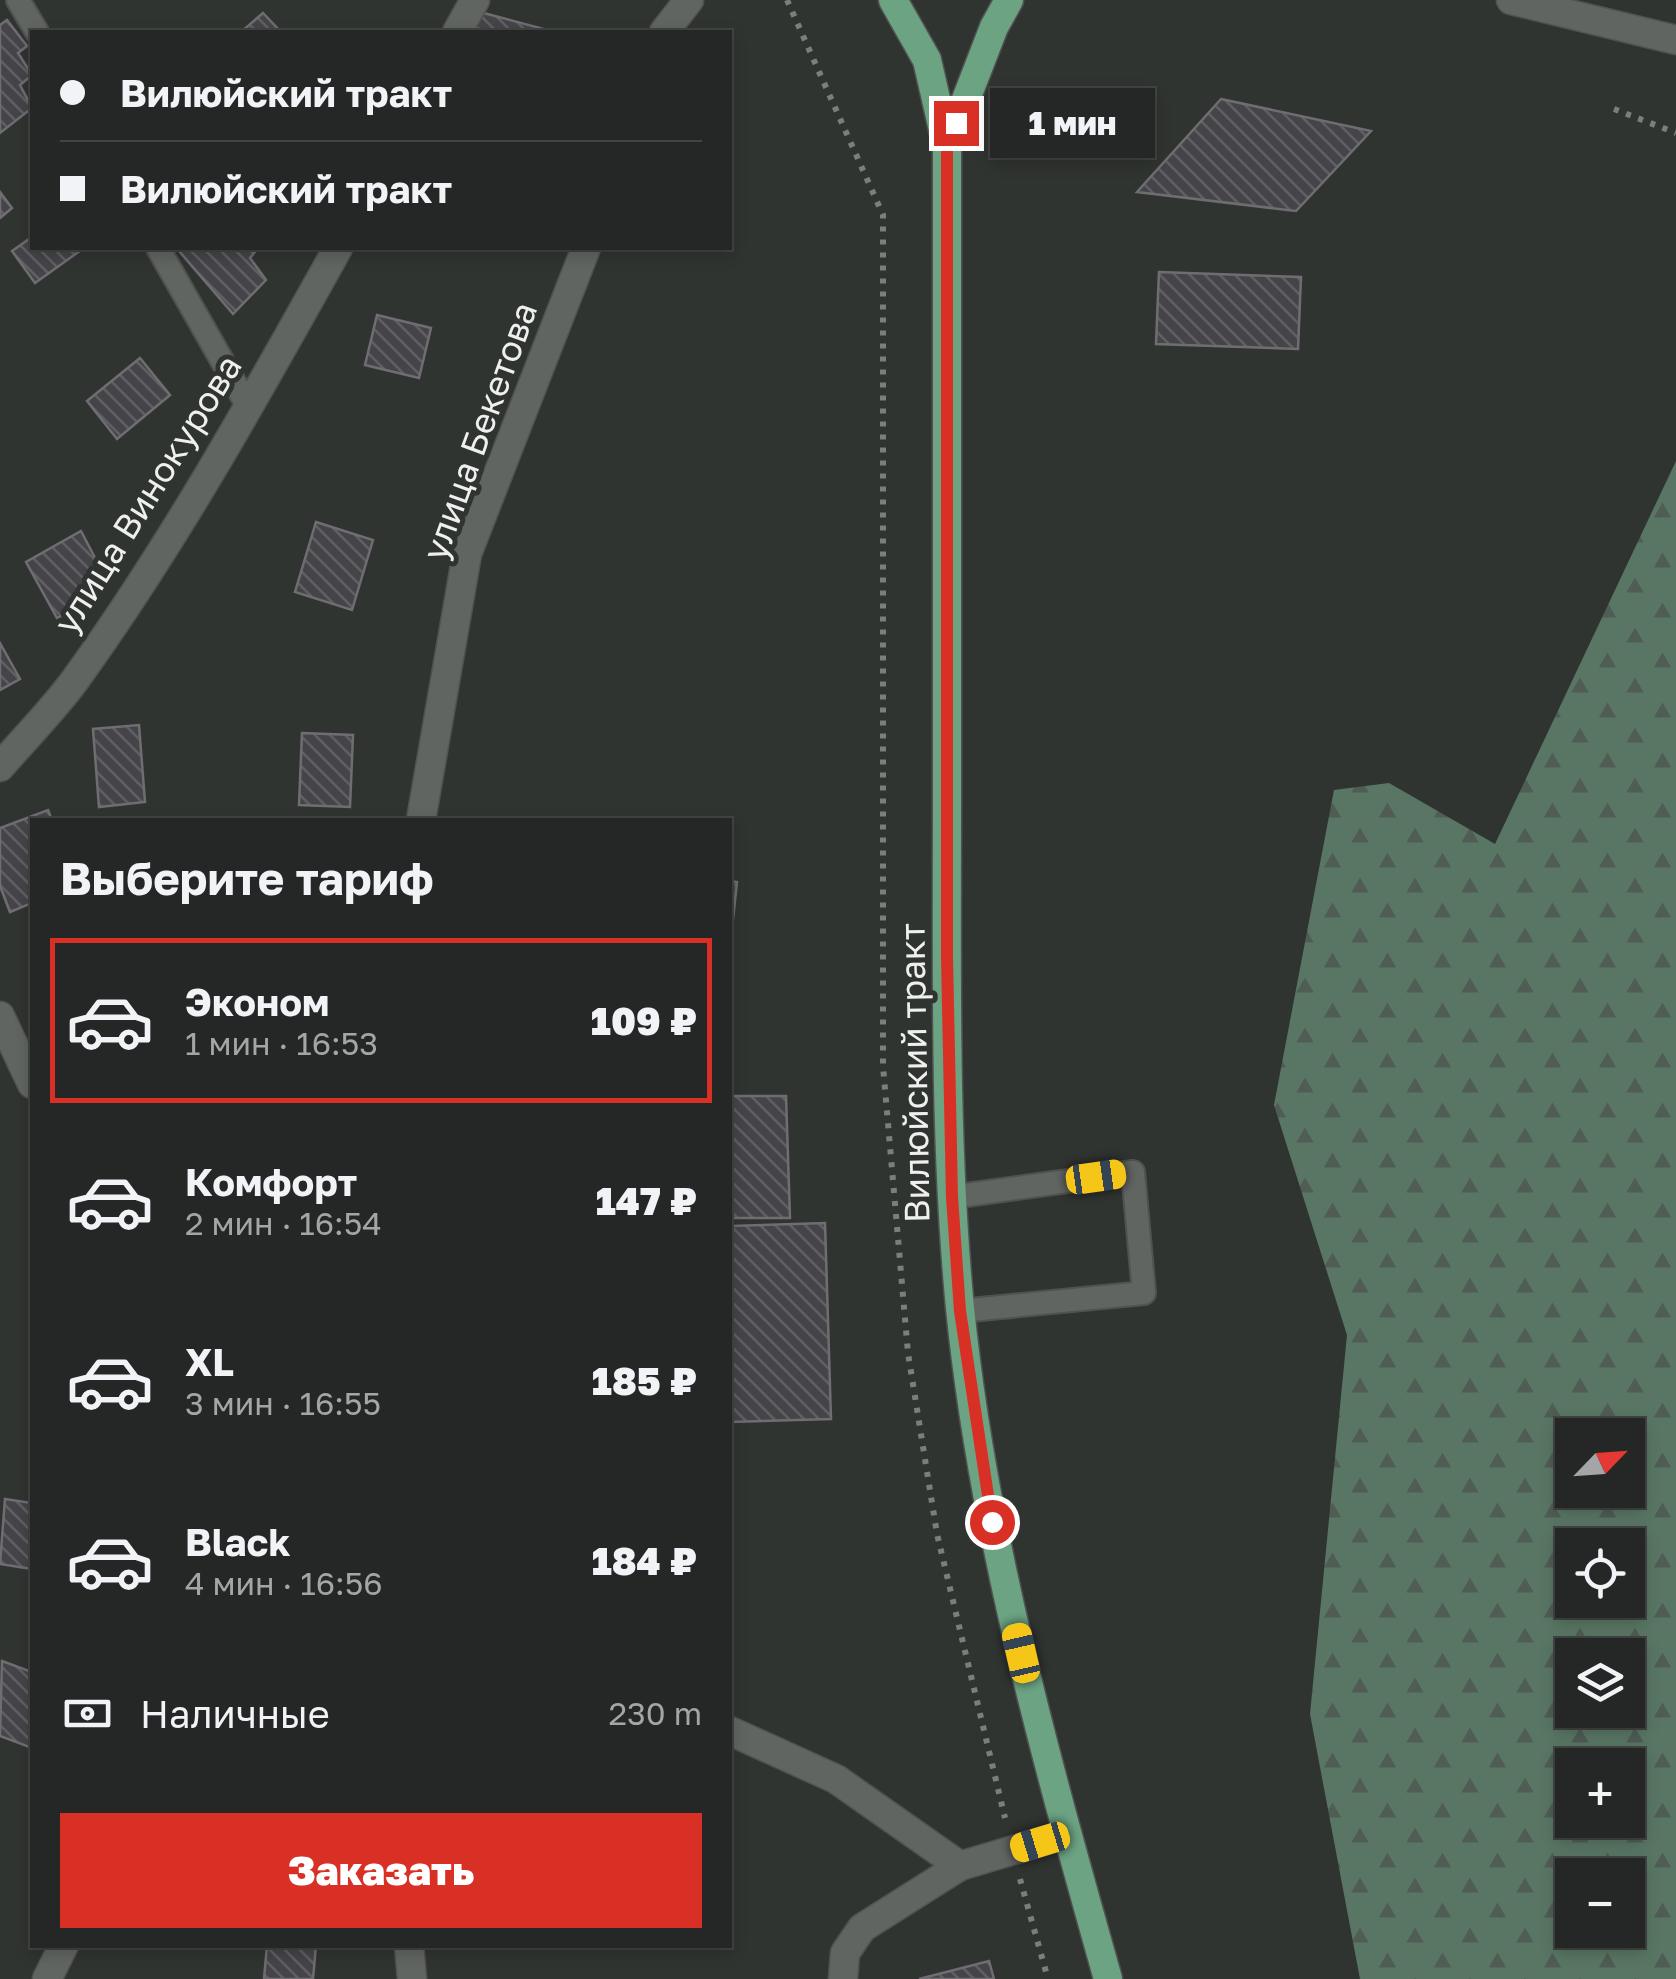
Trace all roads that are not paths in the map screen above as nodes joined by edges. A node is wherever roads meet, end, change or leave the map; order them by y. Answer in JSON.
{"nodes":[{"id":1,"x":18,"y":0,"type":"edge"},
{"id":2,"x":475,"y":0,"type":"edge"},
{"id":3,"x":689,"y":0,"type":"edge"},
{"id":4,"x":892,"y":0,"type":"edge"},
{"id":5,"x":1009,"y":0,"type":"edge"},
{"id":6,"x":1510,"y":0,"type":"edge"},
{"id":7,"x":36,"y":30,"type":"edge"},
{"id":8,"x":458,"y":30,"type":"edge"},
{"id":9,"x":666,"y":30,"type":"edge"},
{"id":10,"x":1676,"y":40,"type":"edge"},
{"id":11,"x":947,"y":147,"type":"junction"},
{"id":12,"x":159,"y":250,"type":"edge"},
{"id":13,"x":337,"y":250,"type":"edge"},
{"id":14,"x":585,"y":250,"type":"edge"},
{"id":15,"x":248,"y":408,"type":"junction"},
{"id":16,"x":0,"y":766,"type":"edge"},
{"id":17,"x":420,"y":818,"type":"edge"},
{"id":18,"x":0,"y":1016,"type":"edge"},
{"id":19,"x":30,"y":1080,"type":"edge"},
{"id":20,"x":952,"y":1197,"type":"junction"},
{"id":21,"x":960,"y":1311,"type":"junction"},
{"id":22,"x":732,"y":1732,"type":"edge"},
{"id":23,"x":1067,"y":1834,"type":"junction"},
{"id":24,"x":960,"y":1866,"type":"junction"},
{"id":25,"x":62,"y":1948,"type":"edge"},
{"id":26,"x":409,"y":1948,"type":"edge"},
{"id":27,"x":47,"y":1979,"type":"edge"},
{"id":28,"x":412,"y":1979,"type":"edge"},
{"id":29,"x":843,"y":1979,"type":"edge"},
{"id":30,"x":1108,"y":1979,"type":"edge"}],
"edges":[{"from":1,"to":7,"type":"lane"},
{"from":2,"to":8,"type":"street"},
{"from":3,"to":9,"type":"street"},
{"from":4,"to":11,"type":"main road","name":"Вилюйский тракт"},
{"from":5,"to":11,"type":"main road","name":"Вилюйский тракт"},
{"from":6,"to":10,"type":"street"},
{"from":11,"to":20,"type":"main road","name":"Вилюйский тракт"},
{"from":12,"to":15,"type":"lane"},
{"from":13,"to":15,"type":"street","name":"улица Винокурова"},
{"from":14,"to":17,"type":"street","name":"улица Бекетова"},
{"from":15,"to":16,"type":"street","name":"улица Винокурова"},
{"from":18,"to":19,"type":"street"},
{"from":20,"to":21,"type":"main road","name":"Вилюйский тракт"},
{"from":20,"to":21,"type":"lane"},
{"from":21,"to":23,"type":"main road","name":"Вилюйский тракт"},
{"from":22,"to":24,"type":"street"},
{"from":23,"to":24,"type":"street"},
{"from":23,"to":30,"type":"main road","name":"Вилюйский тракт"},
{"from":24,"to":29,"type":"street"},
{"from":25,"to":27,"type":"street"},
{"from":26,"to":28,"type":"street"}]}
